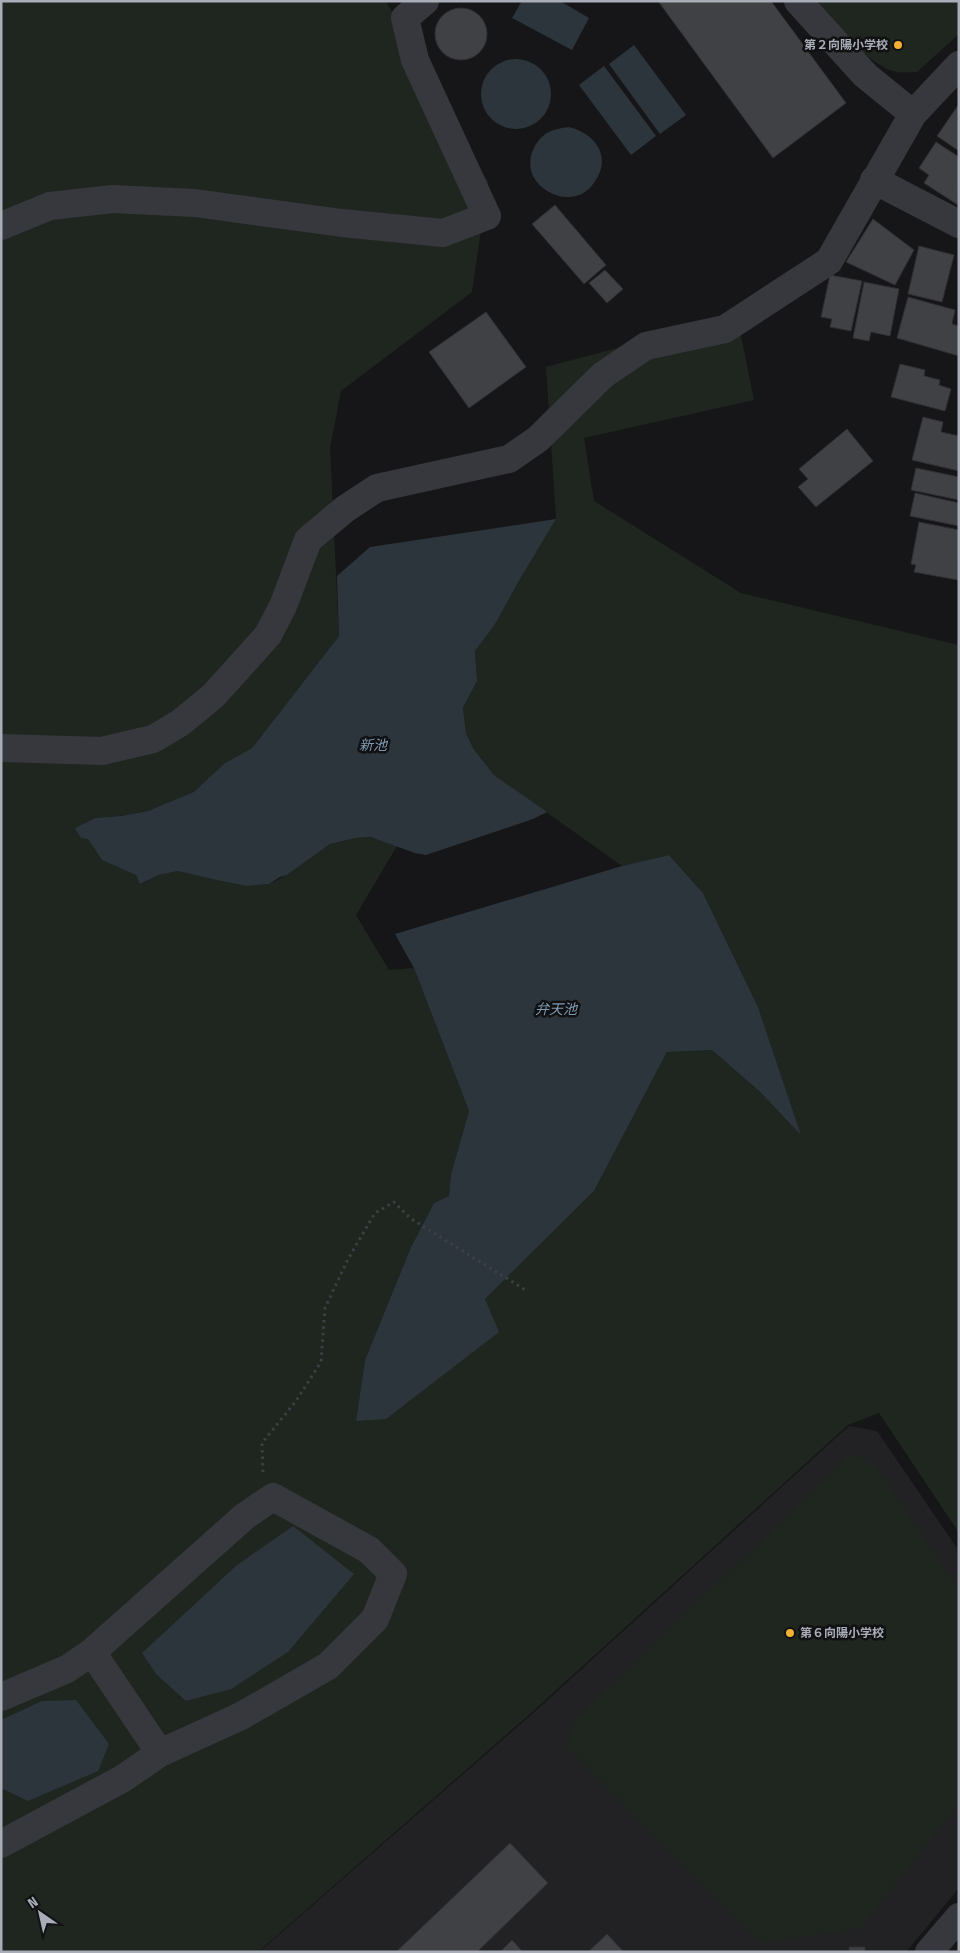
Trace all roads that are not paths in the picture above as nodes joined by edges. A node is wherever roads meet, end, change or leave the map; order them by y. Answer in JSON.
{"nodes":[{"id":1,"x":425,"y":1,"type":"edge"},
{"id":2,"x":798,"y":1,"type":"edge"},
{"id":3,"x":958,"y":67,"type":"edge"},
{"id":4,"x":913,"y":114,"type":"junction"},
{"id":5,"x":874,"y":180,"type":"junction"},
{"id":6,"x":959,"y":224,"type":"edge"},
{"id":7,"x":1,"y":226,"type":"edge"},
{"id":8,"x":1,"y":748,"type":"edge"},
{"id":9,"x":92,"y":1652,"type":"junction"},
{"id":10,"x":1,"y":1696,"type":"edge"},
{"id":11,"x":160,"y":1753,"type":"junction"},
{"id":12,"x":1,"y":1844,"type":"edge"},
{"id":13,"x":959,"y":1917,"type":"edge"},
{"id":14,"x":929,"y":1952,"type":"edge"}],
"edges":[{"from":1,"to":7,"type":"street"},
{"from":2,"to":4,"type":"street"},
{"from":3,"to":4,"type":"street"},
{"from":4,"to":5,"type":"street"},
{"from":5,"to":6,"type":"street"},
{"from":5,"to":8,"type":"street"},
{"from":9,"to":10,"type":"street"},
{"from":9,"to":11,"type":"street"},
{"from":9,"to":11,"type":"street"},
{"from":11,"to":12,"type":"street"},
{"from":13,"to":14,"type":"street"}]}
